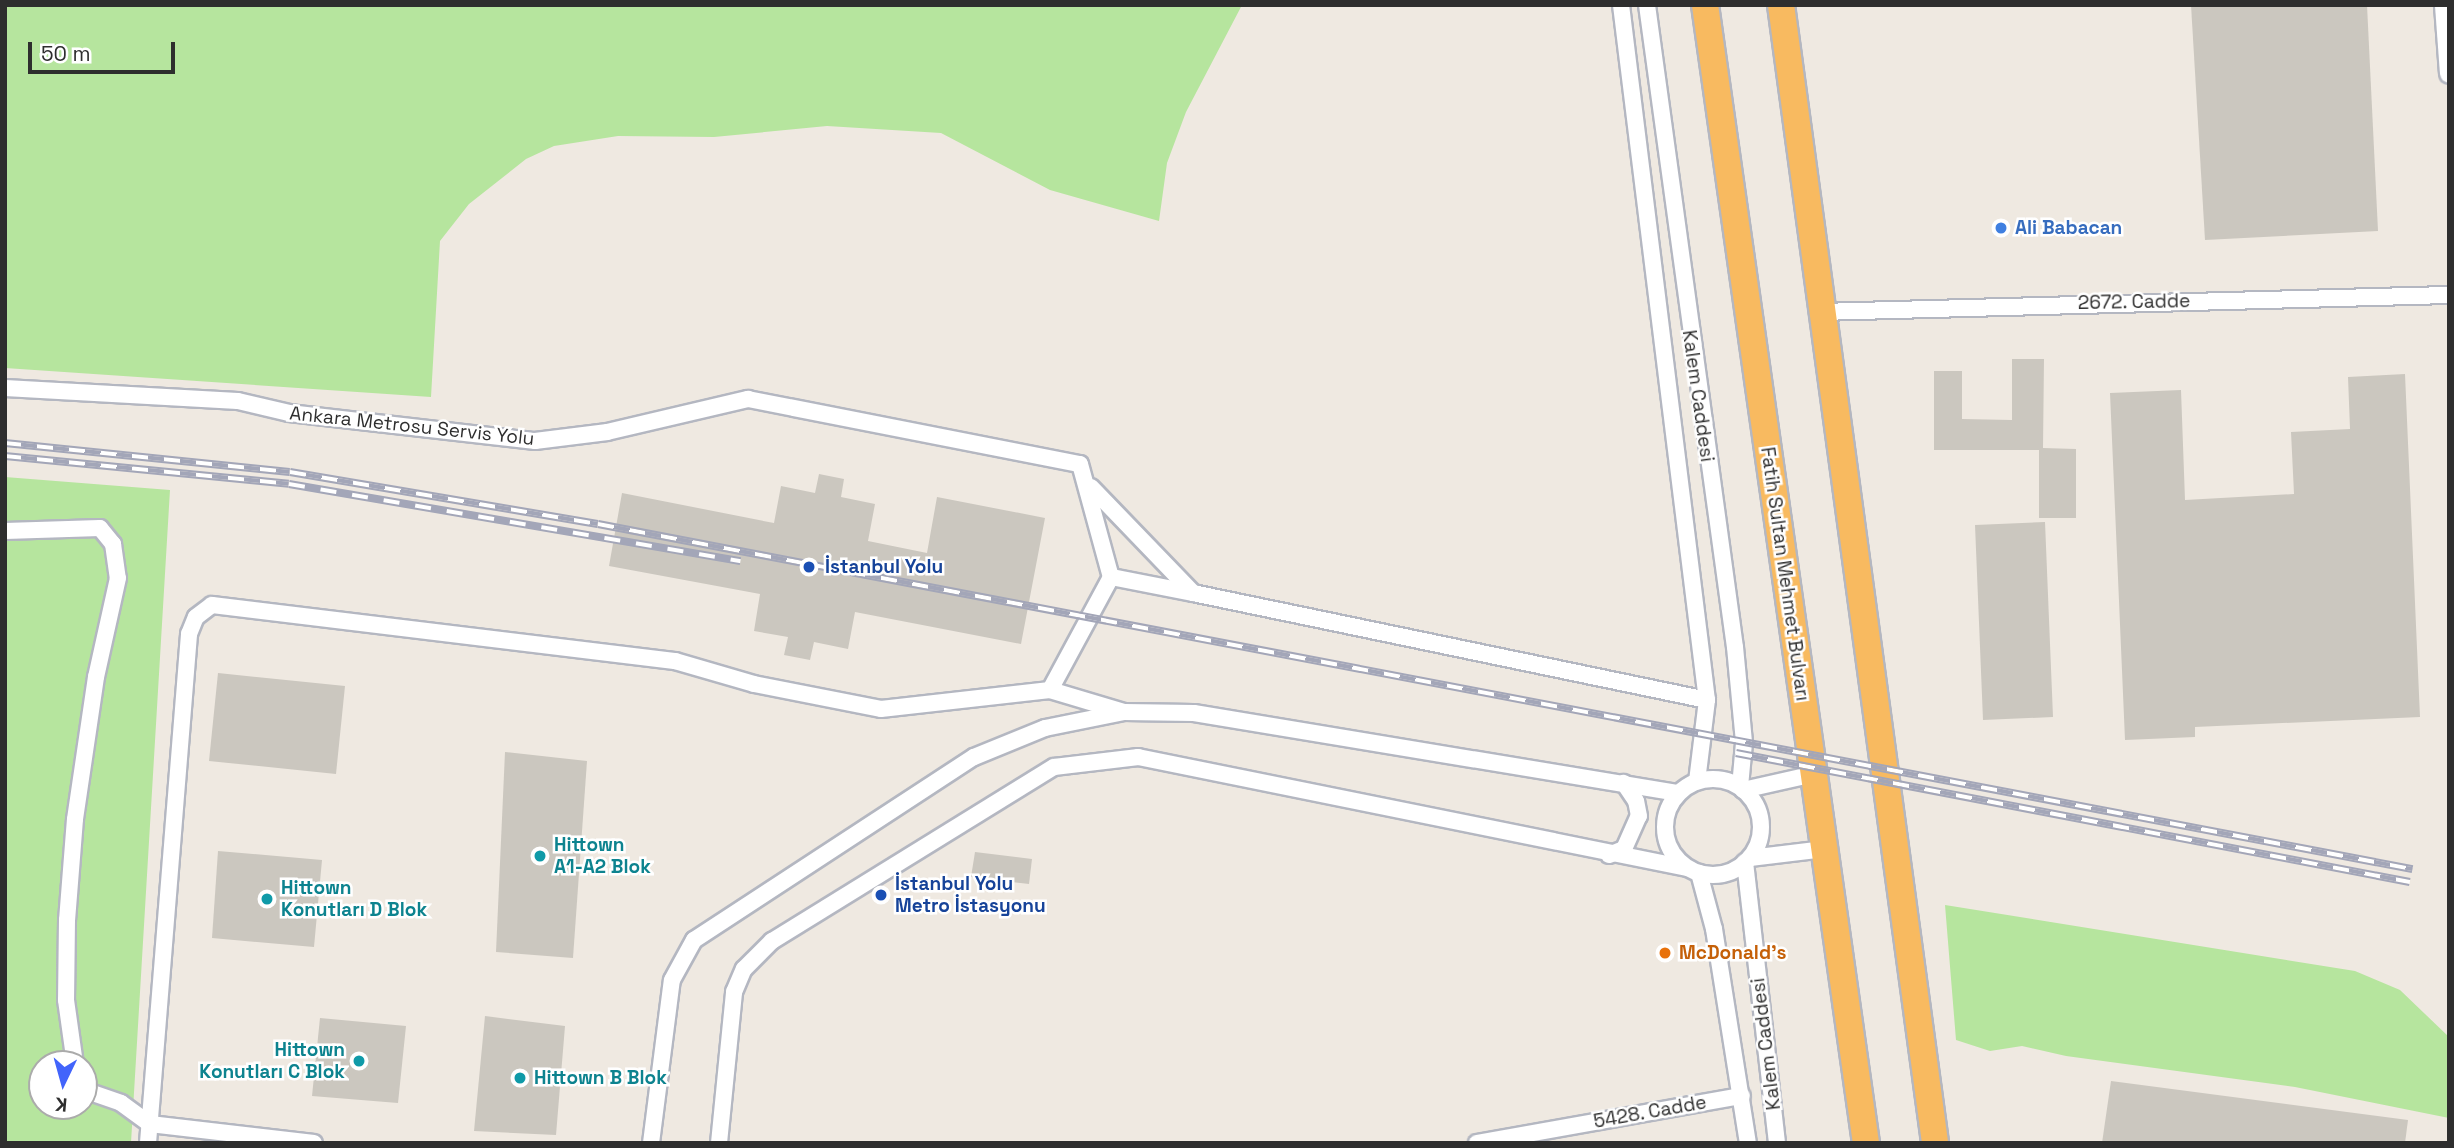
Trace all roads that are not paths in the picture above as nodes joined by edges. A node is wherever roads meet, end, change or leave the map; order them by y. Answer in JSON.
{"nodes":[{"id":1,"x":1620,"y":5,"type":"edge"},
{"id":2,"x":1647,"y":5,"type":"edge"},
{"id":3,"x":1705,"y":5,"type":"edge"},
{"id":4,"x":2444,"y":5,"type":"edge"},
{"id":5,"x":1784,"y":12,"type":"edge"},
{"id":6,"x":2449,"y":73,"type":"edge"},
{"id":7,"x":2449,"y":295,"type":"edge"},
{"id":8,"x":1820,"y":312,"type":"junction"},
{"id":9,"x":5,"y":388,"type":"edge"},
{"id":10,"x":1089,"y":485,"type":"junction"},
{"id":11,"x":5,"y":531,"type":"edge"},
{"id":12,"x":1111,"y":577,"type":"junction"},
{"id":13,"x":1193,"y":593,"type":"junction"},
{"id":14,"x":1050,"y":690,"type":"junction"},
{"id":15,"x":1707,"y":700,"type":"junction"},
{"id":16,"x":1124,"y":712,"type":"junction"},
{"id":17,"x":1814,"y":774,"type":"junction"},
{"id":18,"x":1697,"y":781,"type":"junction"},
{"id":19,"x":1624,"y":783,"type":"junction"},
{"id":20,"x":1742,"y":788,"type":"junction"},
{"id":21,"x":1678,"y":793,"type":"junction"},
{"id":22,"x":1824,"y":849,"type":"junction"},
{"id":23,"x":1609,"y":855,"type":"junction"},
{"id":24,"x":1747,"y":860,"type":"junction"},
{"id":25,"x":1693,"y":870,"type":"junction"},
{"id":26,"x":73,"y":1050,"type":"edge"},
{"id":27,"x":98,"y":1095,"type":"edge"},
{"id":28,"x":1742,"y":1096,"type":"junction"},
{"id":29,"x":150,"y":1124,"type":"junction"},
{"id":30,"x":149,"y":1143,"type":"edge"},
{"id":31,"x":314,"y":1143,"type":"edge"},
{"id":32,"x":651,"y":1143,"type":"edge"},
{"id":33,"x":719,"y":1143,"type":"edge"},
{"id":34,"x":1477,"y":1143,"type":"edge"},
{"id":35,"x":1748,"y":1143,"type":"edge"},
{"id":36,"x":1777,"y":1143,"type":"edge"},
{"id":37,"x":1866,"y":1143,"type":"edge"},
{"id":38,"x":1935,"y":1143,"type":"edge"}],
"edges":[{"from":1,"to":15,"type":"street","name":"Kalem Caddesi"},
{"from":2,"to":20,"type":"street","name":"Kalem Caddesi"},
{"from":3,"to":17,"type":"highway","name":"Fatih Sultan Mehmet Bulvarı"},
{"from":4,"to":6,"type":"street"},
{"from":5,"to":8,"type":"highway"},
{"from":7,"to":8,"type":"street","name":"2672. Cadde"},
{"from":8,"to":38,"type":"highway"},
{"from":9,"to":10,"type":"street","name":"Ankara Metrosu Servis Yolu"},
{"from":10,"to":12,"type":"street"},
{"from":10,"to":13,"type":"street"},
{"from":11,"to":26,"type":"street"},
{"from":12,"to":13,"type":"street"},
{"from":12,"to":14,"type":"street"},
{"from":13,"to":15,"type":"street"},
{"from":14,"to":16,"type":"street"},
{"from":14,"to":29,"type":"street"},
{"from":15,"to":18,"type":"street","name":"Kalem Caddesi"},
{"from":16,"to":19,"type":"street"},
{"from":16,"to":32,"type":"street"},
{"from":17,"to":20,"type":"street"},
{"from":17,"to":22,"type":"highway","name":"Fatih Sultan Mehmet Bulvarı"},
{"from":18,"to":20,"type":"street"},
{"from":18,"to":21,"type":"street"},
{"from":19,"to":21,"type":"street"},
{"from":19,"to":23,"type":"street"},
{"from":20,"to":24,"type":"street"},
{"from":21,"to":25,"type":"street"},
{"from":22,"to":24,"type":"street"},
{"from":22,"to":37,"type":"highway","name":"Fatih Sultan Mehmet Bulvarı"},
{"from":23,"to":25,"type":"street"},
{"from":23,"to":33,"type":"street"},
{"from":24,"to":25,"type":"street"},
{"from":24,"to":36,"type":"street","name":"Kalem Caddesi"},
{"from":25,"to":28,"type":"street","name":"Kalem Caddesi"},
{"from":27,"to":29,"type":"street"},
{"from":28,"to":34,"type":"street","name":"5428. Cadde"},
{"from":28,"to":35,"type":"street","name":"Kalem Caddesi"},
{"from":29,"to":30,"type":"street"},
{"from":29,"to":31,"type":"street"}]}
